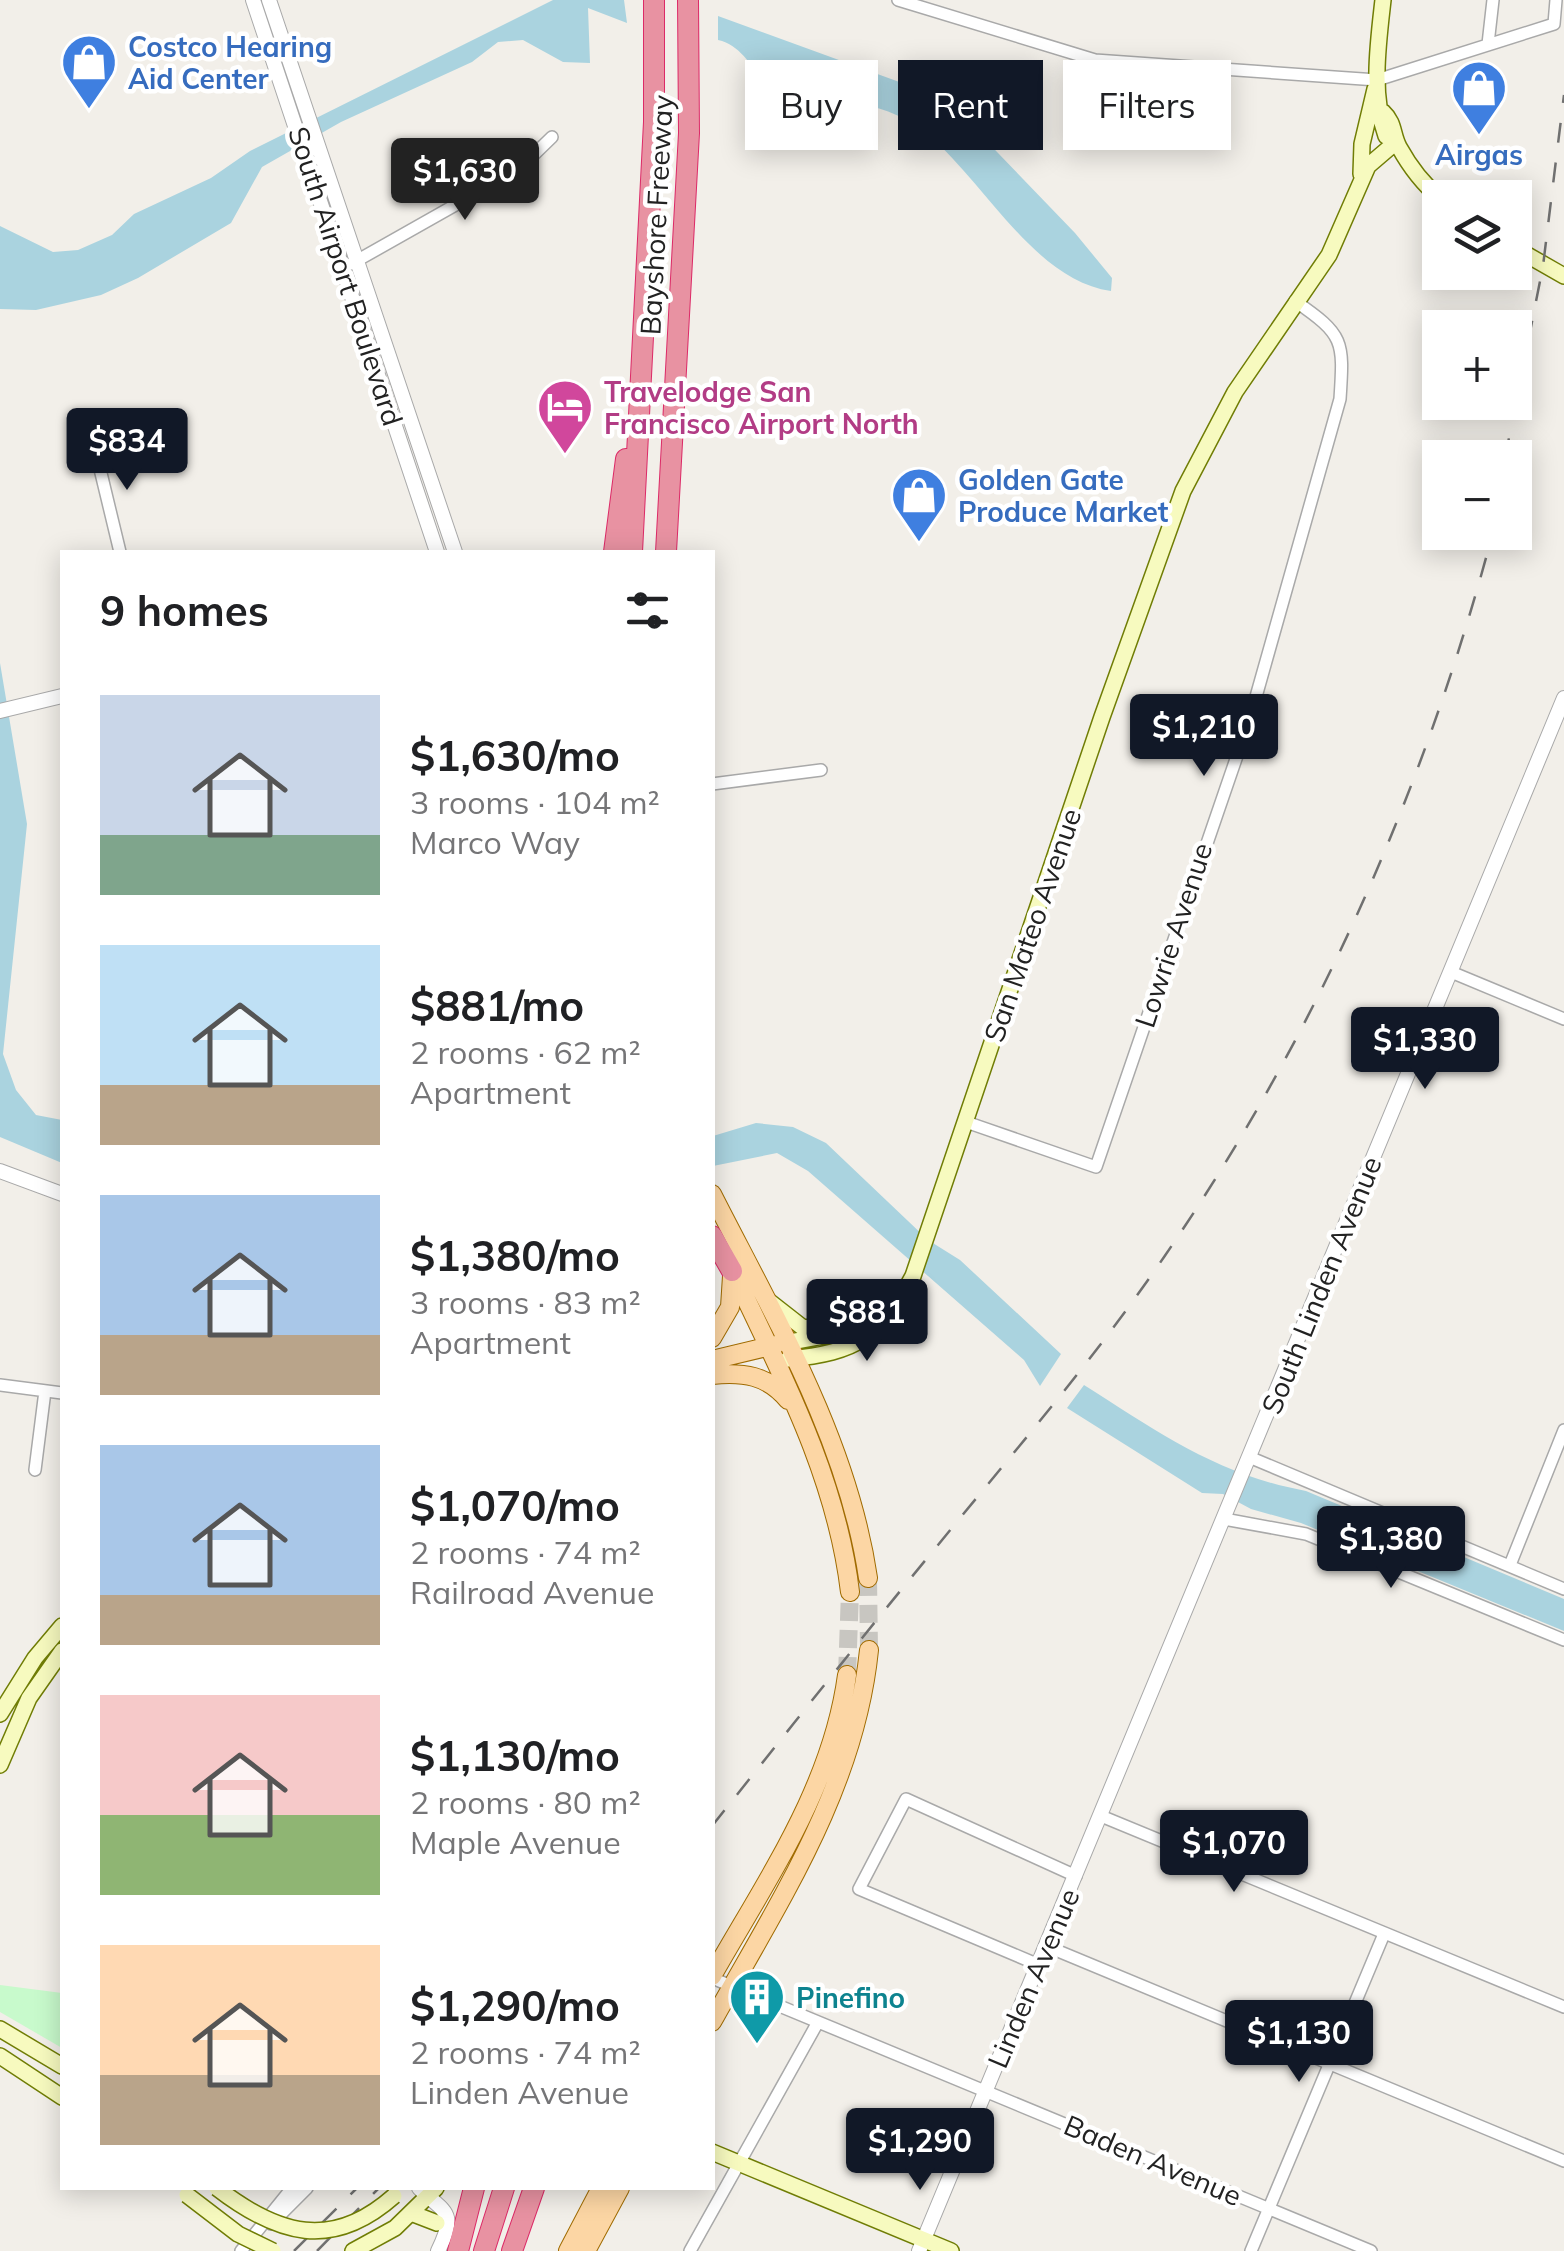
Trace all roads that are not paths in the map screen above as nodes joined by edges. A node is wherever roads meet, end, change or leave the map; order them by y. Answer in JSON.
{"nodes":[{"id":1,"x":254,"y":0,"type":"edge"},
{"id":2,"x":269,"y":0,"type":"edge"},
{"id":3,"x":651,"y":0,"type":"edge"},
{"id":4,"x":688,"y":0,"type":"edge"},
{"id":5,"x":898,"y":0,"type":"edge"},
{"id":6,"x":1383,"y":0,"type":"edge"},
{"id":7,"x":1492,"y":0,"type":"edge"},
{"id":8,"x":1556,"y":0,"type":"edge"},
{"id":9,"x":1488,"y":44,"type":"junction"},
{"id":10,"x":1377,"y":80,"type":"junction"},
{"id":11,"x":303,"y":124,"type":"junction"},
{"id":12,"x":552,"y":137,"type":"dead end"},
{"id":13,"x":1396,"y":142,"type":"junction"},
{"id":14,"x":1409,"y":164,"type":"junction"},
{"id":15,"x":1364,"y":172,"type":"junction"},
{"id":16,"x":1424,"y":180,"type":"edge"},
{"id":17,"x":1532,"y":258,"type":"edge"},
{"id":18,"x":350,"y":264,"type":"junction"},
{"id":19,"x":1564,"y":276,"type":"edge"},
{"id":20,"x":1295,"y":302,"type":"junction"},
{"id":21,"x":641,"y":374,"type":"junction"},
{"id":22,"x":672,"y":442,"type":"junction"},
{"id":23,"x":94,"y":444,"type":"dead end"},
{"id":24,"x":120,"y":550,"type":"edge"},
{"id":25,"x":437,"y":550,"type":"edge"},
{"id":26,"x":454,"y":550,"type":"edge"},
{"id":27,"x":614,"y":550,"type":"edge"},
{"id":28,"x":632,"y":550,"type":"edge"},
{"id":29,"x":666,"y":550,"type":"edge"},
{"id":30,"x":677,"y":550,"type":"edge"},
{"id":31,"x":60,"y":696,"type":"edge"},
{"id":32,"x":1564,"y":698,"type":"edge"},
{"id":33,"x":8,"y":709,"type":"edge"},
{"id":34,"x":821,"y":770,"type":"dead end"},
{"id":35,"x":715,"y":784,"type":"edge"},
{"id":36,"x":1451,"y":972,"type":"junction"},
{"id":37,"x":1564,"y":1019,"type":"edge"},
{"id":38,"x":966,"y":1122,"type":"junction"},
{"id":39,"x":0,"y":1172,"type":"edge"},
{"id":40,"x":60,"y":1193,"type":"edge"},
{"id":41,"x":715,"y":1200,"type":"edge"},
{"id":42,"x":715,"y":1239,"type":"edge"},
{"id":43,"x":732,"y":1270,"type":"junction"},
{"id":44,"x":767,"y":1301,"type":"junction"},
{"id":45,"x":897,"y":1302,"type":"junction"},
{"id":46,"x":848,"y":1329,"type":"junction"},
{"id":47,"x":715,"y":1333,"type":"edge"},
{"id":48,"x":780,"y":1352,"type":"junction"},
{"id":49,"x":833,"y":1353,"type":"junction"},
{"id":50,"x":715,"y":1360,"type":"edge"},
{"id":51,"x":715,"y":1374,"type":"edge"},
{"id":52,"x":715,"y":1375,"type":"edge"},
{"id":53,"x":0,"y":1385,"type":"edge"},
{"id":54,"x":44,"y":1391,"type":"junction"},
{"id":55,"x":60,"y":1393,"type":"edge"},
{"id":56,"x":817,"y":1408,"type":"junction"},
{"id":57,"x":804,"y":1426,"type":"junction"},
{"id":58,"x":1564,"y":1430,"type":"edge"},
{"id":59,"x":1247,"y":1462,"type":"junction"},
{"id":60,"x":35,"y":1470,"type":"dead end"},
{"id":61,"x":1226,"y":1512,"type":"junction"},
{"id":62,"x":1510,"y":1565,"type":"junction"},
{"id":63,"x":868,"y":1578,"type":"tunnel mouth"},
{"id":64,"x":1564,"y":1588,"type":"edge"},
{"id":65,"x":850,"y":1592,"type":"tunnel mouth"},
{"id":66,"x":60,"y":1628,"type":"edge"},
{"id":67,"x":1564,"y":1640,"type":"edge"},
{"id":68,"x":870,"y":1650,"type":"tunnel mouth"},
{"id":69,"x":60,"y":1654,"type":"edge"},
{"id":70,"x":848,"y":1675,"type":"tunnel mouth"},
{"id":71,"x":0,"y":1714,"type":"edge"},
{"id":72,"x":0,"y":1764,"type":"edge"},
{"id":73,"x":1101,"y":1816,"type":"junction"},
{"id":74,"x":1076,"y":1876,"type":"junction"},
{"id":75,"x":1384,"y":1934,"type":"junction"},
{"id":76,"x":1046,"y":1946,"type":"junction"},
{"id":77,"x":1039,"y":1966,"type":"junction"},
{"id":78,"x":715,"y":1972,"type":"edge"},
{"id":79,"x":715,"y":1978,"type":"edge"},
{"id":80,"x":732,"y":1986,"type":"junction"},
{"id":81,"x":1564,"y":2006,"type":"edge"},
{"id":82,"x":715,"y":2017,"type":"edge"},
{"id":83,"x":818,"y":2022,"type":"junction"},
{"id":84,"x":0,"y":2029,"type":"edge"},
{"id":85,"x":0,"y":2056,"type":"edge"},
{"id":86,"x":0,"y":2064,"type":"edge"},
{"id":87,"x":1330,"y":2064,"type":"junction"},
{"id":88,"x":60,"y":2065,"type":"edge"},
{"id":89,"x":25,"y":2071,"type":"junction"},
{"id":90,"x":984,"y":2091,"type":"junction"},
{"id":91,"x":60,"y":2095,"type":"edge"},
{"id":92,"x":715,"y":2153,"type":"edge"},
{"id":93,"x":1564,"y":2162,"type":"edge"},
{"id":94,"x":739,"y":2163,"type":"junction"},
{"id":95,"x":220,"y":2190,"type":"edge"},
{"id":96,"x":290,"y":2190,"type":"edge"},
{"id":97,"x":304,"y":2190,"type":"edge"},
{"id":98,"x":428,"y":2190,"type":"edge"},
{"id":99,"x":473,"y":2190,"type":"edge"},
{"id":100,"x":503,"y":2190,"type":"edge"},
{"id":101,"x":600,"y":2190,"type":"edge"},
{"id":102,"x":619,"y":2190,"type":"edge"},
{"id":103,"x":182,"y":2191,"type":"edge"},
{"id":104,"x":398,"y":2192,"type":"edge"},
{"id":105,"x":532,"y":2194,"type":"edge"},
{"id":106,"x":1269,"y":2208,"type":"junction"},
{"id":107,"x":411,"y":2214,"type":"junction"},
{"id":108,"x":437,"y":2223,"type":"junction"},
{"id":109,"x":255,"y":2234,"type":"junction"},
{"id":110,"x":922,"y":2245,"type":"edge"},
{"id":111,"x":445,"y":2250,"type":"edge"},
{"id":112,"x":241,"y":2251,"type":"edge"},
{"id":113,"x":273,"y":2251,"type":"edge"},
{"id":114,"x":353,"y":2251,"type":"edge"},
{"id":115,"x":484,"y":2251,"type":"edge"},
{"id":116,"x":512,"y":2251,"type":"edge"},
{"id":117,"x":568,"y":2251,"type":"edge"},
{"id":118,"x":586,"y":2251,"type":"edge"},
{"id":119,"x":690,"y":2251,"type":"edge"},
{"id":120,"x":951,"y":2251,"type":"edge"},
{"id":121,"x":1251,"y":2251,"type":"edge"},
{"id":122,"x":1371,"y":2251,"type":"edge"}],
"edges":[{"from":1,"to":11,"type":"street","name":"South Airport Boulevard"},
{"from":2,"to":11,"type":"street","name":"South Airport Boulevard"},
{"from":3,"to":21,"type":"highway","name":"Bayshore Freeway"},
{"from":4,"to":22,"type":"highway","name":"Bayshore Freeway"},
{"from":5,"to":10,"type":"street"},
{"from":6,"to":10,"type":"main road","name":"San Mateo Avenue"},
{"from":7,"to":9,"type":"street"},
{"from":8,"to":9,"type":"street"},
{"from":9,"to":10,"type":"street"},
{"from":10,"to":13,"type":"main road","name":"San Mateo Avenue"},
{"from":10,"to":15,"type":"main road","name":"San Mateo Avenue"},
{"from":11,"to":18,"type":"street","name":"South Airport Boulevard"},
{"from":12,"to":18,"type":"street"},
{"from":13,"to":14,"type":"main road"},
{"from":13,"to":15,"type":"main road"},
{"from":14,"to":15,"type":"main road"},
{"from":14,"to":16,"type":"main road"},
{"from":15,"to":20,"type":"main road","name":"San Mateo Avenue"},
{"from":17,"to":19,"type":"main road"},
{"from":18,"to":25,"type":"street","name":"South Airport Boulevard"},
{"from":18,"to":26,"type":"street","name":"South Airport Boulevard"},
{"from":20,"to":38,"type":"main road","name":"San Mateo Avenue"},
{"from":20,"to":38,"type":"street","name":"Lowrie Avenue"},
{"from":21,"to":27,"type":"highway"},
{"from":21,"to":28,"type":"highway","name":"Bayshore Freeway"},
{"from":22,"to":29,"type":"highway","name":"Bayshore Freeway"},
{"from":22,"to":30,"type":"highway"},
{"from":23,"to":24,"type":"street"},
{"from":31,"to":33,"type":"street"},
{"from":32,"to":36,"type":"street","name":"South Linden Avenue"},
{"from":34,"to":35,"type":"street"},
{"from":36,"to":37,"type":"street"},
{"from":36,"to":59,"type":"street","name":"South Linden Avenue"},
{"from":38,"to":45,"type":"main road","name":"San Mateo Avenue"},
{"from":39,"to":40,"type":"street"},
{"from":41,"to":44,"type":"main road"},
{"from":42,"to":43,"type":"highway"},
{"from":43,"to":47,"type":"main road"},
{"from":43,"to":48,"type":"main road"},
{"from":44,"to":46,"type":"main road"},
{"from":44,"to":48,"type":"main road"},
{"from":45,"to":46,"type":"main road"},
{"from":45,"to":49,"type":"main road","name":"San Mateo Avenue"},
{"from":46,"to":48,"type":"main road"},
{"from":48,"to":49,"type":"main road","name":"San Mateo Avenue"},
{"from":48,"to":50,"type":"main road"},
{"from":48,"to":51,"type":"main road"},
{"from":48,"to":56,"type":"main road"},
{"from":48,"to":57,"type":"main road"},
{"from":49,"to":56,"type":"main road"},
{"from":52,"to":57,"type":"main road"},
{"from":53,"to":54,"type":"street"},
{"from":54,"to":55,"type":"street"},
{"from":54,"to":60,"type":"street"},
{"from":56,"to":63,"type":"main road"},
{"from":57,"to":65,"type":"main road"},
{"from":58,"to":62,"type":"street"},
{"from":59,"to":61,"type":"street","name":"South Linden Avenue"},
{"from":59,"to":62,"type":"street"},
{"from":61,"to":67,"type":"street"},
{"from":61,"to":73,"type":"street","name":"South Linden Avenue"},
{"from":62,"to":64,"type":"street"},
{"from":66,"to":71,"type":"main road"},
{"from":68,"to":80,"type":"main road"},
{"from":69,"to":72,"type":"main road"},
{"from":70,"to":78,"type":"main road"},
{"from":73,"to":74,"type":"street","name":"Linden Avenue"},
{"from":73,"to":75,"type":"street"},
{"from":74,"to":76,"type":"street","name":"Linden Avenue"},
{"from":74,"to":77,"type":"street"},
{"from":75,"to":81,"type":"street"},
{"from":75,"to":87,"type":"street"},
{"from":76,"to":77,"type":"street","name":"Linden Avenue"},
{"from":76,"to":87,"type":"street"},
{"from":77,"to":90,"type":"street","name":"Linden Avenue"},
{"from":79,"to":80,"type":"street","name":"Baden Avenue"},
{"from":80,"to":82,"type":"main road"},
{"from":80,"to":83,"type":"street","name":"Baden Avenue"},
{"from":83,"to":90,"type":"street","name":"Baden Avenue"},
{"from":83,"to":94,"type":"street"},
{"from":84,"to":88,"type":"main road"},
{"from":85,"to":89,"type":"main road"},
{"from":86,"to":89,"type":"main road"},
{"from":87,"to":93,"type":"street"},
{"from":87,"to":106,"type":"street"},
{"from":89,"to":91,"type":"main road"},
{"from":90,"to":106,"type":"street","name":"Baden Avenue"},
{"from":90,"to":110,"type":"street","name":"Linden Avenue"},
{"from":92,"to":94,"type":"main road"},
{"from":94,"to":110,"type":"main road"},
{"from":94,"to":119,"type":"street"},
{"from":95,"to":104,"type":"main road","bridge":true},
{"from":96,"to":109,"type":"street"},
{"from":97,"to":109,"type":"street"},
{"from":98,"to":107,"type":"main road"},
{"from":98,"to":108,"type":"street"},
{"from":98,"to":111,"type":"street"},
{"from":99,"to":111,"type":"highway"},
{"from":100,"to":115,"type":"highway"},
{"from":101,"to":117,"type":"main road"},
{"from":102,"to":118,"type":"main road"},
{"from":103,"to":113,"type":"main road","bridge":true},
{"from":105,"to":116,"type":"highway"},
{"from":106,"to":121,"type":"street"},
{"from":106,"to":122,"type":"street","name":"Baden Avenue"},
{"from":107,"to":108,"type":"main road"},
{"from":107,"to":114,"type":"main road"},
{"from":108,"to":111,"type":"street"},
{"from":109,"to":112,"type":"street"},
{"from":110,"to":120,"type":"main road"}]}
